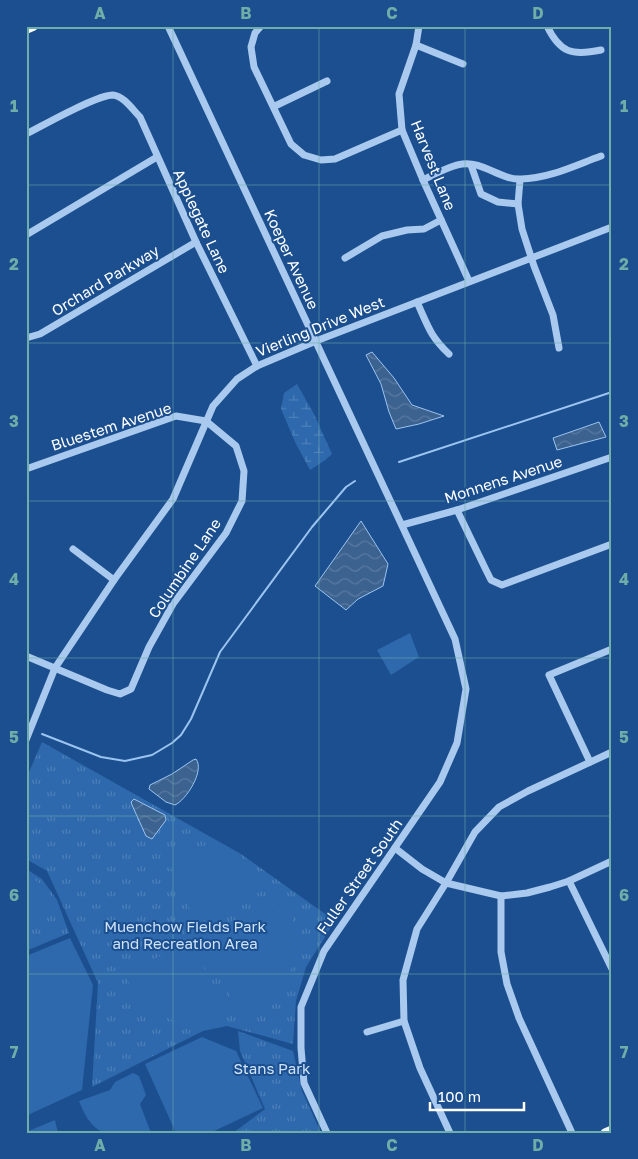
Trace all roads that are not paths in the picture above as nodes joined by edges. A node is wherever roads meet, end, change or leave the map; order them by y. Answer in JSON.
{"nodes":[{"id":1,"x":33,"y":26,"type":"edge"},
{"id":2,"x":168,"y":26,"type":"edge"},
{"id":3,"x":261,"y":26,"type":"edge"},
{"id":4,"x":419,"y":26,"type":"edge"},
{"id":5,"x":547,"y":26,"type":"edge"},
{"id":6,"x":26,"y":29,"type":"edge"},
{"id":7,"x":416,"y":45,"type":"junction"},
{"id":8,"x":601,"y":50,"type":"dead end"},
{"id":9,"x":463,"y":64,"type":"dead end"},
{"id":10,"x":327,"y":81,"type":"dead end"},
{"id":11,"x":275,"y":106,"type":"junction"},
{"id":12,"x":402,"y":130,"type":"junction"},
{"id":13,"x":26,"y":134,"type":"edge"},
{"id":14,"x":601,"y":156,"type":"dead end"},
{"id":15,"x":157,"y":157,"type":"junction"},
{"id":16,"x":471,"y":165,"type":"junction"},
{"id":17,"x":423,"y":180,"type":"junction"},
{"id":18,"x":520,"y":180,"type":"junction"},
{"id":19,"x":518,"y":204,"type":"junction"},
{"id":20,"x":441,"y":220,"type":"junction"},
{"id":21,"x":612,"y":227,"type":"edge"},
{"id":22,"x":26,"y":235,"type":"edge"},
{"id":23,"x":196,"y":242,"type":"junction"},
{"id":24,"x":345,"y":258,"type":"dead end"},
{"id":25,"x":532,"y":258,"type":"junction"},
{"id":26,"x":469,"y":281,"type":"junction"},
{"id":27,"x":418,"y":302,"type":"junction"},
{"id":28,"x":26,"y":338,"type":"edge"},
{"id":29,"x":316,"y":341,"type":"junction"},
{"id":30,"x":559,"y":348,"type":"dead end"},
{"id":31,"x":449,"y":354,"type":"dead end"},
{"id":32,"x":257,"y":366,"type":"junction"},
{"id":33,"x":206,"y":421,"type":"junction"},
{"id":34,"x":612,"y":457,"type":"edge"},
{"id":35,"x":26,"y":469,"type":"edge"},
{"id":36,"x":457,"y":510,"type":"junction"},
{"id":37,"x":402,"y":525,"type":"junction"},
{"id":38,"x":612,"y":544,"type":"edge"},
{"id":39,"x":73,"y":550,"type":"dead end"},
{"id":40,"x":114,"y":580,"type":"junction"},
{"id":41,"x":455,"y":639,"type":"joint"},
{"id":42,"x":612,"y":649,"type":"edge"},
{"id":43,"x":26,"y":656,"type":"edge"},
{"id":44,"x":55,"y":668,"type":"junction"},
{"id":45,"x":26,"y":740,"type":"edge"},
{"id":46,"x":612,"y":752,"type":"edge"},
{"id":47,"x":590,"y":762,"type":"junction"},
{"id":48,"x":395,"y":848,"type":"junction"},
{"id":49,"x":612,"y":862,"type":"edge"},
{"id":50,"x":569,"y":881,"type":"junction"},
{"id":51,"x":446,"y":883,"type":"junction"},
{"id":52,"x":501,"y":896,"type":"junction"},
{"id":53,"x":612,"y":969,"type":"edge"},
{"id":54,"x":404,"y":1021,"type":"junction"},
{"id":55,"x":366,"y":1032,"type":"dead end"},
{"id":56,"x":612,"y":1130,"type":"edge"},
{"id":57,"x":327,"y":1133,"type":"edge"},
{"id":58,"x":450,"y":1133,"type":"edge"},
{"id":59,"x":572,"y":1133,"type":"edge"},
{"id":60,"x":606,"y":1133,"type":"edge"}],
"edges":[{"from":1,"to":6,"type":"highway"},
{"from":2,"to":29,"type":"street","name":"Koeper Avenue"},
{"from":3,"to":11,"type":"street"},
{"from":4,"to":7,"type":"street","name":"Harvest Lane"},
{"from":5,"to":8,"type":"street"},
{"from":7,"to":9,"type":"street"},
{"from":7,"to":12,"type":"street","name":"Harvest Lane"},
{"from":10,"to":11,"type":"street"},
{"from":11,"to":12,"type":"street"},
{"from":12,"to":17,"type":"street","name":"Harvest Lane"},
{"from":13,"to":15,"type":"street","name":"Applegate Lane"},
{"from":14,"to":18,"type":"street"},
{"from":15,"to":22,"type":"street"},
{"from":15,"to":23,"type":"street","name":"Applegate Lane"},
{"from":16,"to":17,"type":"street"},
{"from":16,"to":18,"type":"street"},
{"from":16,"to":19,"type":"street"},
{"from":17,"to":20,"type":"street","name":"Harvest Lane"},
{"from":18,"to":19,"type":"street"},
{"from":19,"to":25,"type":"street"},
{"from":20,"to":24,"type":"street"},
{"from":20,"to":26,"type":"street","name":"Harvest Lane"},
{"from":21,"to":25,"type":"street","name":"Vierling Drive West"},
{"from":23,"to":28,"type":"street","name":"Orchard Parkway"},
{"from":23,"to":32,"type":"street","name":"Applegate Lane"},
{"from":25,"to":26,"type":"street","name":"Vierling Drive West"},
{"from":25,"to":30,"type":"street"},
{"from":26,"to":27,"type":"street","name":"Vierling Drive West"},
{"from":27,"to":29,"type":"street","name":"Vierling Drive West"},
{"from":27,"to":31,"type":"street"},
{"from":29,"to":32,"type":"street","name":"Vierling Drive West"},
{"from":29,"to":37,"type":"street","name":"Koeper Avenue"},
{"from":32,"to":33,"type":"street","name":"Vierling Drive West"},
{"from":33,"to":35,"type":"street","name":"Bluestem Avenue"},
{"from":33,"to":40,"type":"street","name":"Vierling Drive West"},
{"from":33,"to":44,"type":"street","name":"Columbine Lane"},
{"from":34,"to":36,"type":"street","name":"Monnens Avenue"},
{"from":36,"to":37,"type":"street","name":"Monnens Avenue"},
{"from":36,"to":38,"type":"street"},
{"from":37,"to":41,"type":"street","name":"Koeper Avenue"},
{"from":39,"to":40,"type":"street"},
{"from":40,"to":44,"type":"street","name":"Vierling Drive West"},
{"from":41,"to":48,"type":"street","name":"Fuller Street South"},
{"from":42,"to":47,"type":"street"},
{"from":43,"to":44,"type":"street","name":"Columbine Lane"},
{"from":44,"to":45,"type":"street","name":"Vierling Drive West"},
{"from":46,"to":47,"type":"street"},
{"from":47,"to":51,"type":"street"},
{"from":48,"to":51,"type":"street"},
{"from":48,"to":57,"type":"street","name":"Fuller Street South"},
{"from":49,"to":50,"type":"street"},
{"from":50,"to":52,"type":"street"},
{"from":50,"to":53,"type":"street"},
{"from":51,"to":52,"type":"street"},
{"from":51,"to":54,"type":"street"},
{"from":52,"to":59,"type":"street"},
{"from":54,"to":55,"type":"street"},
{"from":54,"to":58,"type":"street"},
{"from":56,"to":60,"type":"main road"}]}
